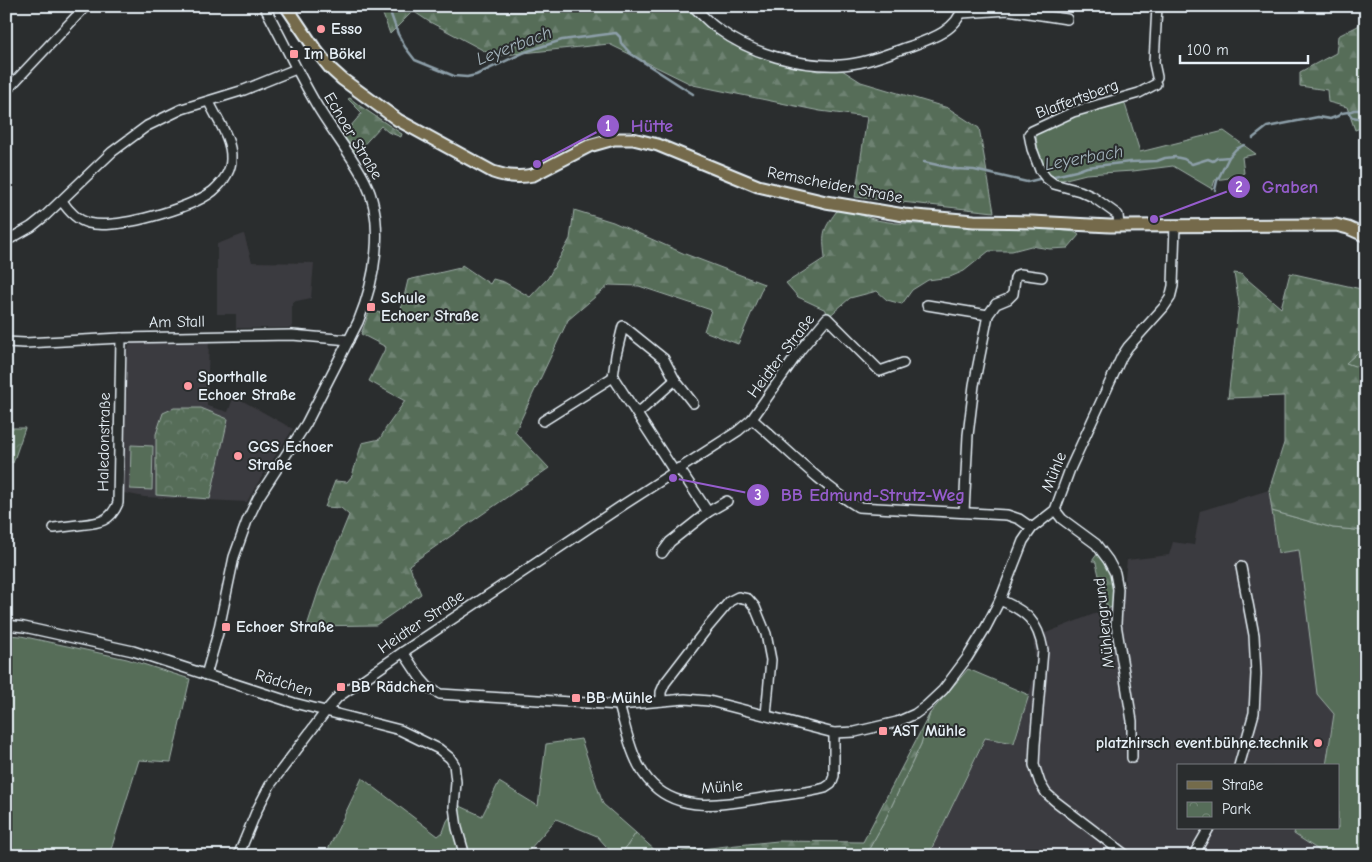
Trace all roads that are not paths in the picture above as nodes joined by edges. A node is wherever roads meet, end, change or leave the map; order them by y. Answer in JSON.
{"nodes":[{"id":1,"x":86,"y":6,"type":"edge"},
{"id":2,"x":264,"y":6,"type":"edge"},
{"id":3,"x":286,"y":6,"type":"edge"},
{"id":4,"x":693,"y":6,"type":"edge"},
{"id":5,"x":1157,"y":6,"type":"edge"},
{"id":6,"x":962,"y":10,"type":"edge"},
{"id":7,"x":1067,"y":19,"type":"dead end"},
{"id":8,"x":296,"y":69,"type":"junction"},
{"id":9,"x":6,"y":91,"type":"edge"},
{"id":10,"x":209,"y":102,"type":"junction"},
{"id":11,"x":62,"y":202,"type":"junction"},
{"id":12,"x":1119,"y":226,"type":"junction"},
{"id":13,"x":1175,"y":226,"type":"junction"},
{"id":14,"x":1366,"y":236,"type":"edge"},
{"id":15,"x":6,"y":242,"type":"edge"},
{"id":16,"x":1042,"y":277,"type":"dead end"},
{"id":17,"x":927,"y":305,"type":"dead end"},
{"id":18,"x":988,"y":315,"type":"junction"},
{"id":19,"x":121,"y":338,"type":"junction"},
{"id":20,"x":349,"y":340,"type":"junction"},
{"id":21,"x":6,"y":342,"type":"edge"},
{"id":22,"x":903,"y":362,"type":"dead end"},
{"id":23,"x":613,"y":377,"type":"junction"},
{"id":24,"x":675,"y":380,"type":"junction"},
{"id":25,"x":693,"y":403,"type":"dead end"},
{"id":26,"x":637,"y":414,"type":"junction"},
{"id":27,"x":752,"y":419,"type":"junction"},
{"id":28,"x":543,"y":421,"type":"dead end"},
{"id":29,"x":676,"y":470,"type":"junction"},
{"id":30,"x":727,"y":501,"type":"dead end"},
{"id":31,"x":1055,"y":510,"type":"junction"},
{"id":32,"x":708,"y":512,"type":"junction"},
{"id":33,"x":964,"y":512,"type":"junction"},
{"id":34,"x":54,"y":528,"type":"dead end"},
{"id":35,"x":1032,"y":528,"type":"junction"},
{"id":36,"x":662,"y":552,"type":"dead end"},
{"id":37,"x":1241,"y":567,"type":"dead end"},
{"id":38,"x":1000,"y":600,"type":"junction"},
{"id":39,"x":6,"y":626,"type":"edge"},
{"id":40,"x":403,"y":652,"type":"junction"},
{"id":41,"x":206,"y":675,"type":"junction"},
{"id":42,"x":661,"y":701,"type":"junction"},
{"id":43,"x":619,"y":705,"type":"junction"},
{"id":44,"x":326,"y":711,"type":"junction"},
{"id":45,"x":766,"y":715,"type":"junction"},
{"id":46,"x":834,"y":733,"type":"junction"},
{"id":47,"x":1132,"y":758,"type":"dead end"},
{"id":48,"x":1239,"y":764,"type":"edge"},
{"id":49,"x":1208,"y":830,"type":"edge"},
{"id":50,"x":238,"y":856,"type":"edge"},
{"id":51,"x":464,"y":856,"type":"edge"},
{"id":52,"x":1127,"y":856,"type":"edge"},
{"id":53,"x":1193,"y":856,"type":"edge"}],
"edges":[{"from":1,"to":9,"type":"street"},
{"from":2,"to":8,"type":"street","name":"Echoer Straße"},
{"from":3,"to":12,"type":"main road","name":"Remscheider Straße"},
{"from":4,"to":6,"type":"street"},
{"from":5,"to":12,"type":"street","name":"Blaffertsberg"},
{"from":6,"to":7,"type":"street"},
{"from":8,"to":10,"type":"street"},
{"from":8,"to":20,"type":"street","name":"Echoer Straße"},
{"from":10,"to":11,"type":"street"},
{"from":10,"to":11,"type":"street"},
{"from":11,"to":15,"type":"street"},
{"from":12,"to":13,"type":"main road","name":"Remscheider Straße"},
{"from":13,"to":14,"type":"main road","name":"Remscheider Straße"},
{"from":13,"to":31,"type":"street","name":"Mühle"},
{"from":16,"to":18,"type":"street"},
{"from":17,"to":18,"type":"street"},
{"from":18,"to":33,"type":"street"},
{"from":19,"to":20,"type":"street","name":"Am Stall"},
{"from":19,"to":21,"type":"street","name":"Am Stall"},
{"from":19,"to":34,"type":"street","name":"Haledonstraße"},
{"from":20,"to":41,"type":"street","name":"Echoer Straße"},
{"from":22,"to":27,"type":"street","name":"Heidter Straße"},
{"from":23,"to":24,"type":"street"},
{"from":23,"to":26,"type":"street"},
{"from":23,"to":28,"type":"street"},
{"from":24,"to":25,"type":"street"},
{"from":24,"to":26,"type":"street"},
{"from":26,"to":29,"type":"street"},
{"from":27,"to":29,"type":"street","name":"Heidter Straße"},
{"from":27,"to":33,"type":"street"},
{"from":29,"to":32,"type":"street"},
{"from":29,"to":40,"type":"street","name":"Heidter Straße"},
{"from":30,"to":32,"type":"street"},
{"from":31,"to":35,"type":"street","name":"Mühle"},
{"from":31,"to":47,"type":"street","name":"Mühlengrund"},
{"from":32,"to":36,"type":"street"},
{"from":33,"to":35,"type":"street"},
{"from":35,"to":38,"type":"street","name":"Mühle"},
{"from":37,"to":48,"type":"street"},
{"from":38,"to":46,"type":"street","name":"Mühle"},
{"from":38,"to":52,"type":"street"},
{"from":39,"to":41,"type":"street","name":"Rädchen"},
{"from":40,"to":43,"type":"street","name":"Mühle"},
{"from":40,"to":44,"type":"street","name":"Heidter Straße"},
{"from":41,"to":44,"type":"street","name":"Rädchen"},
{"from":42,"to":43,"type":"street","name":"Mühle"},
{"from":42,"to":45,"type":"street","name":"Mühle"},
{"from":42,"to":45,"type":"street"},
{"from":43,"to":46,"type":"street","name":"Mühle"},
{"from":44,"to":50,"type":"street","name":"Heidter Straße"},
{"from":44,"to":51,"type":"street","name":"Rädchen"},
{"from":45,"to":46,"type":"street","name":"Mühle"},
{"from":49,"to":53,"type":"street"}]}
